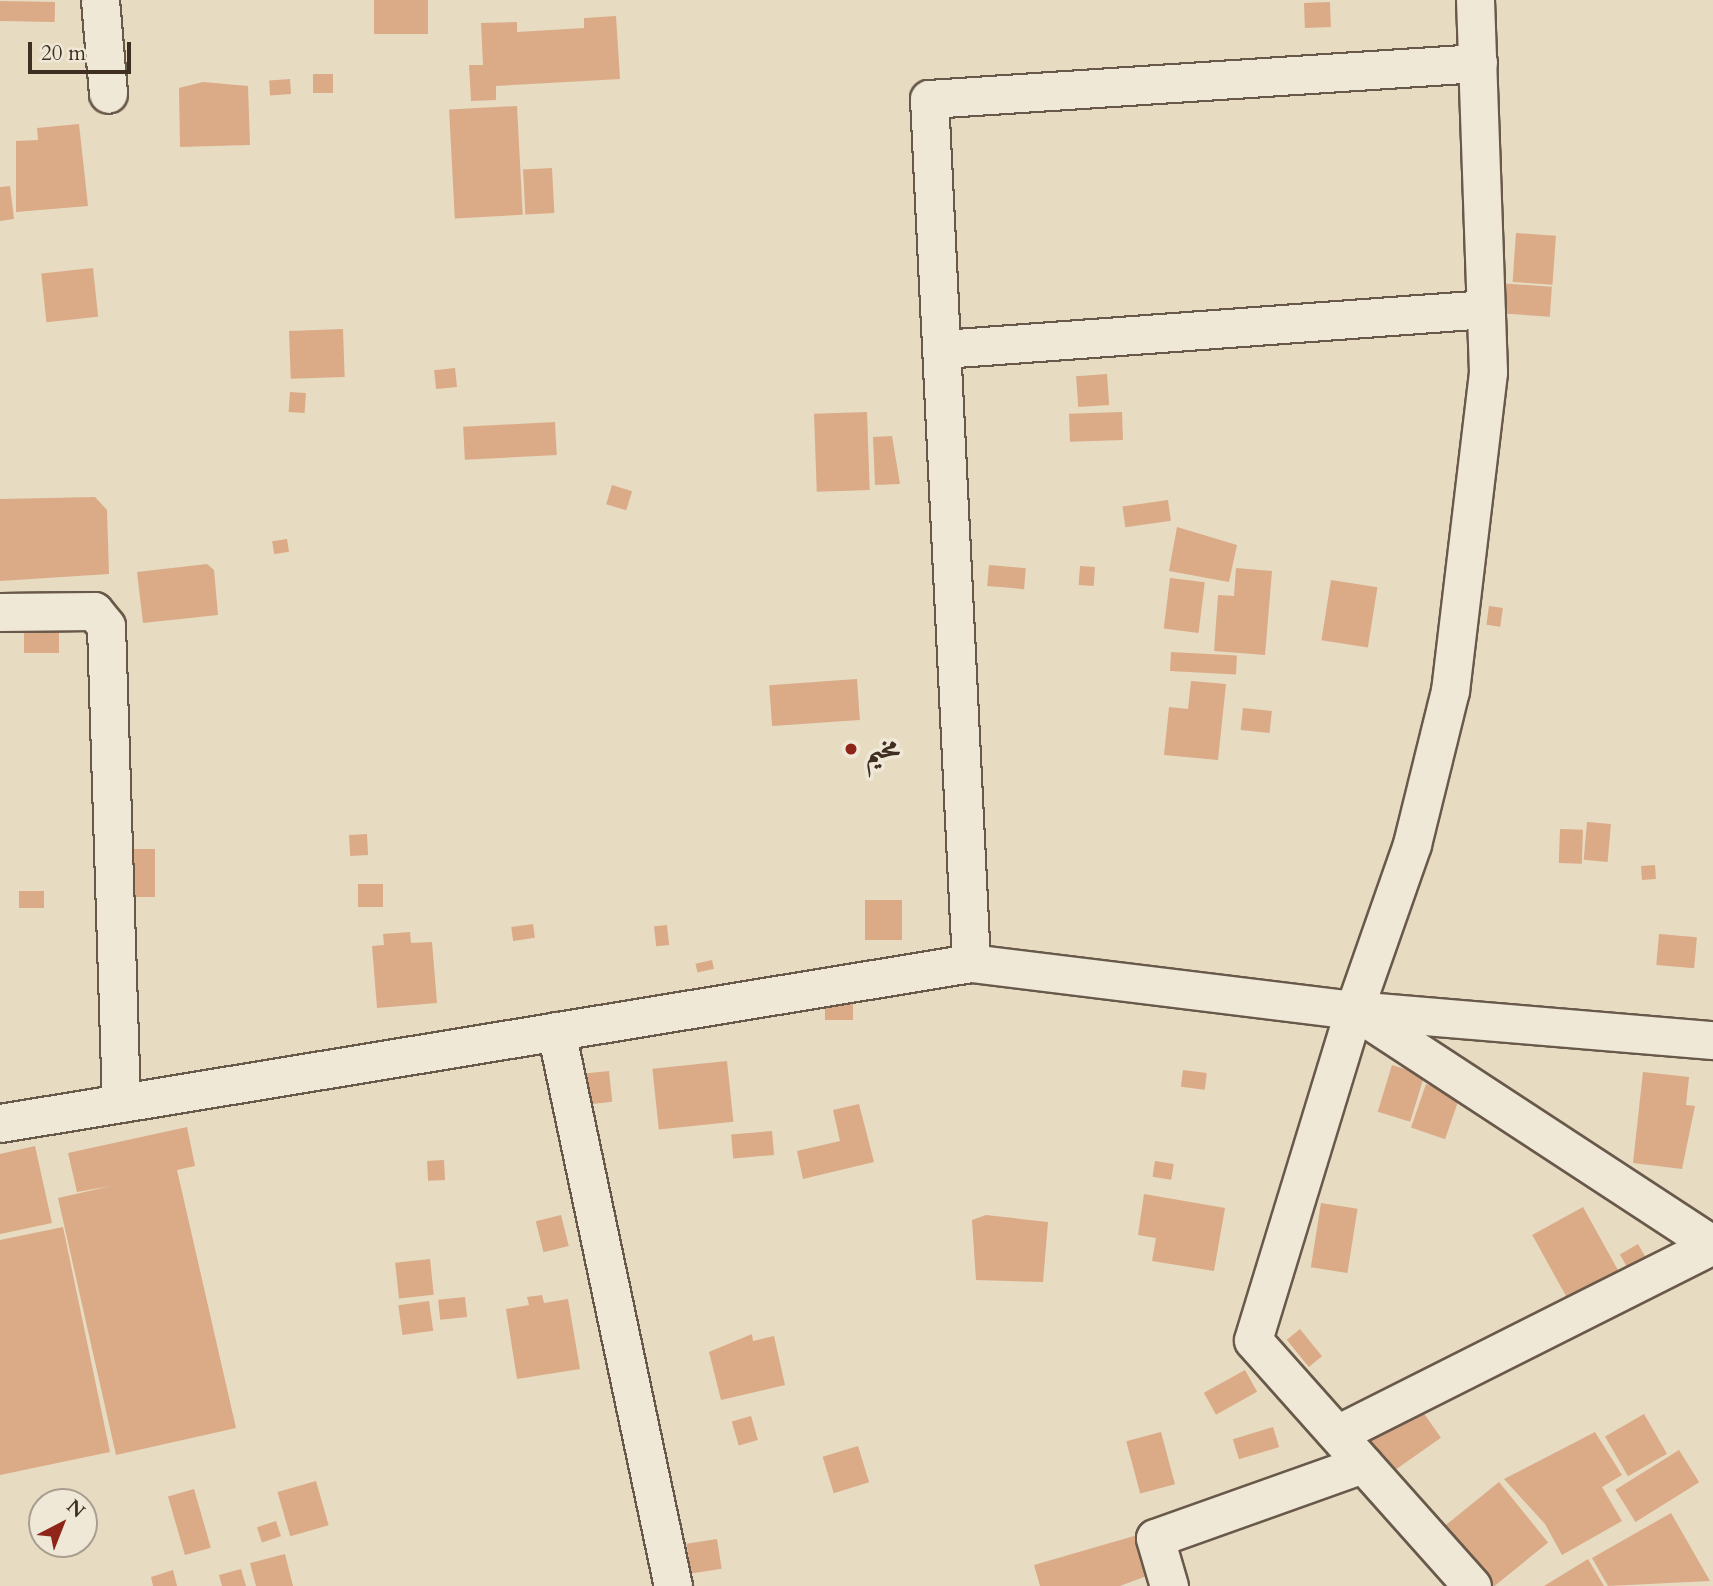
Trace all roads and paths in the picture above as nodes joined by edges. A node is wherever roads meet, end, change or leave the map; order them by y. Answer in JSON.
{"nodes":[{"id":1,"x":100,"y":0,"type":"edge"},
{"id":2,"x":1475,"y":0,"type":"edge"},
{"id":3,"x":1478,"y":63,"type":"junction"},
{"id":4,"x":108,"y":94,"type":"dead end"},
{"id":5,"x":1486,"y":309,"type":"junction"},
{"id":6,"x":943,"y":349,"type":"junction"},
{"id":7,"x":0,"y":612,"type":"edge"},
{"id":8,"x":971,"y":963,"type":"junction"},
{"id":9,"x":1353,"y":1010,"type":"junction"},
{"id":10,"x":556,"y":1031,"type":"junction"},
{"id":11,"x":1713,"y":1040,"type":"edge"},
{"id":12,"x":121,"y":1103,"type":"junction"},
{"id":13,"x":0,"y":1123,"type":"edge"},
{"id":14,"x":1713,"y":1245,"type":"edge"},
{"id":15,"x":1337,"y":1434,"type":"junction"},
{"id":16,"x":1363,"y":1464,"type":"junction"},
{"id":17,"x":673,"y":1586,"type":"edge"},
{"id":18,"x":1169,"y":1586,"type":"edge"},
{"id":19,"x":1472,"y":1586,"type":"edge"}],
"edges":[{"from":1,"to":4,"type":"street"},
{"from":2,"to":3,"type":"street"},
{"from":3,"to":5,"type":"street"},
{"from":3,"to":6,"type":"street"},
{"from":5,"to":6,"type":"street"},
{"from":5,"to":9,"type":"street"},
{"from":6,"to":8,"type":"street"},
{"from":7,"to":12,"type":"street"},
{"from":8,"to":9,"type":"street"},
{"from":8,"to":10,"type":"street"},
{"from":9,"to":11,"type":"street"},
{"from":9,"to":14,"type":"street"},
{"from":9,"to":15,"type":"street"},
{"from":10,"to":12,"type":"street"},
{"from":10,"to":17,"type":"street"},
{"from":12,"to":13,"type":"street"},
{"from":14,"to":15,"type":"street"},
{"from":15,"to":16,"type":"street"},
{"from":16,"to":18,"type":"street"},
{"from":16,"to":19,"type":"street"}]}
